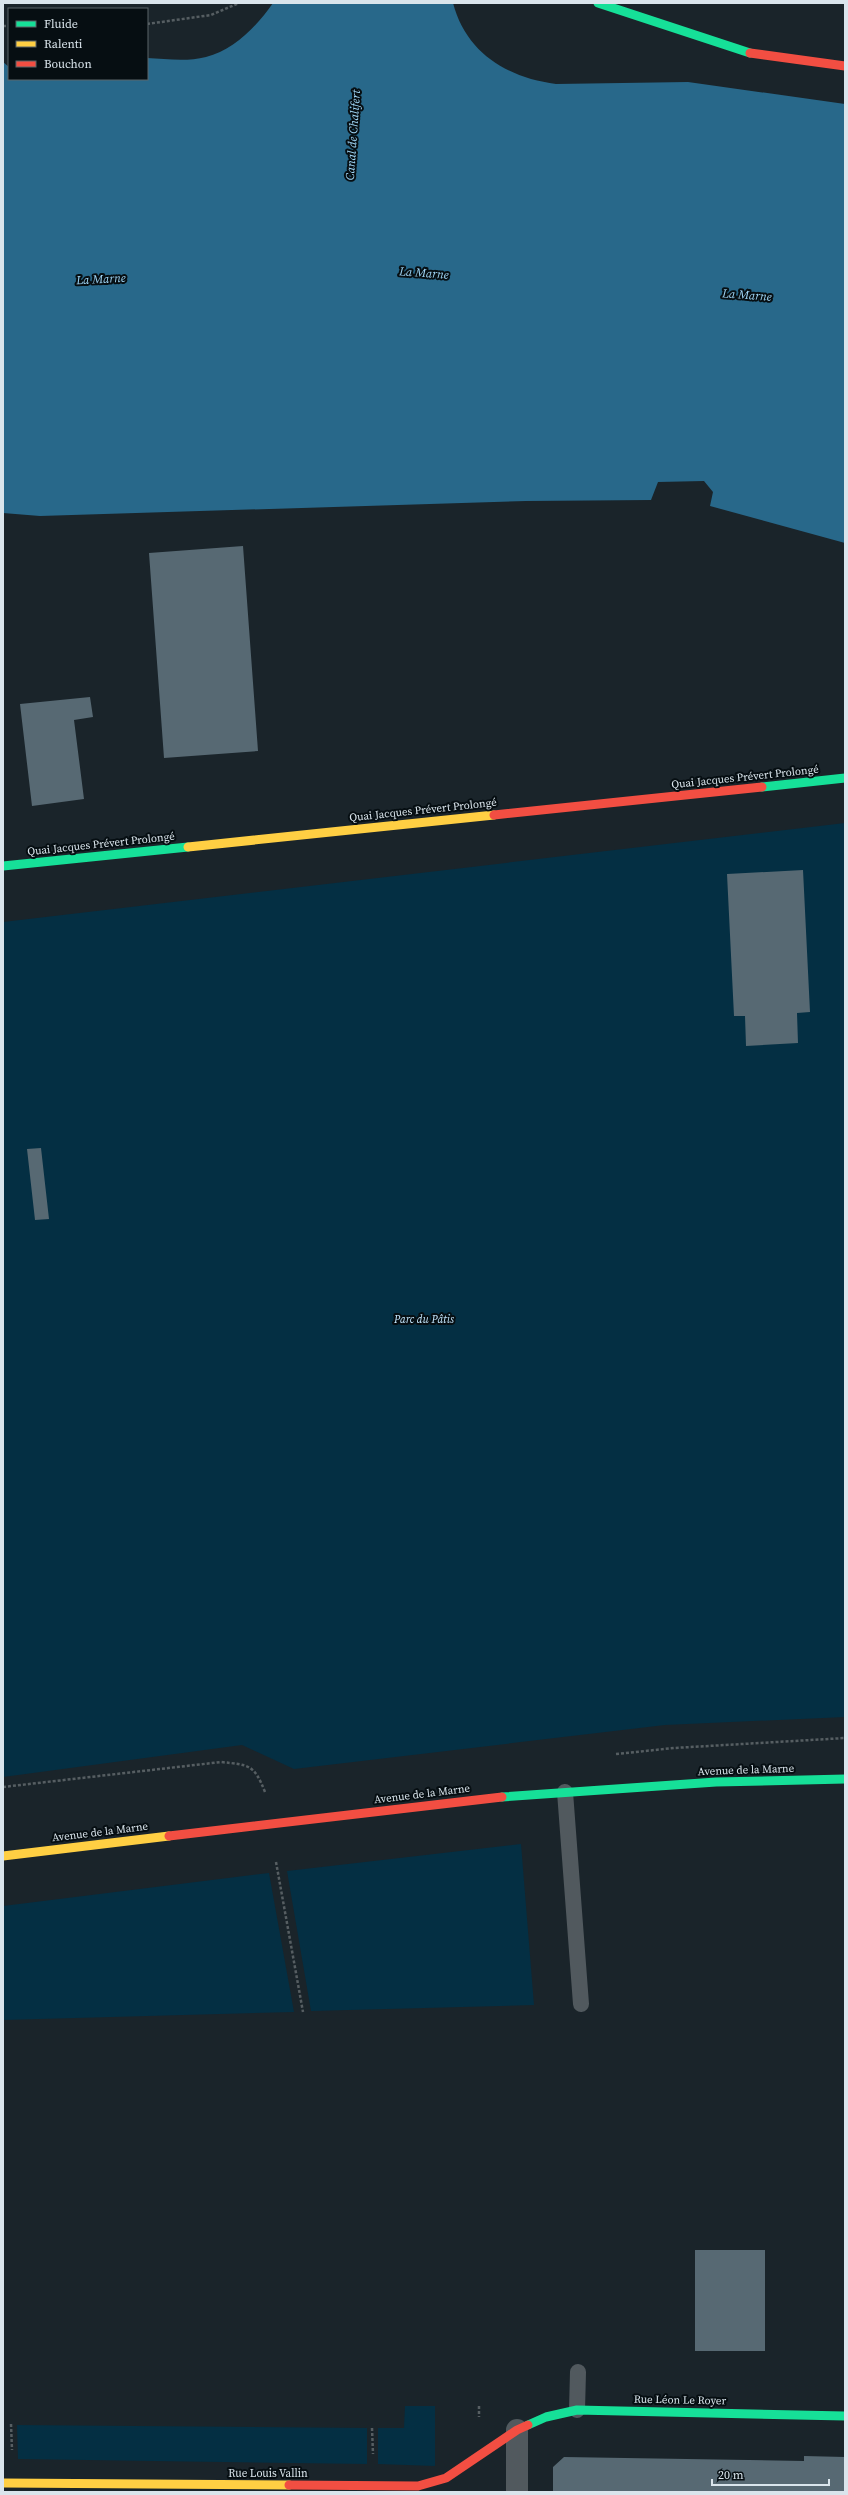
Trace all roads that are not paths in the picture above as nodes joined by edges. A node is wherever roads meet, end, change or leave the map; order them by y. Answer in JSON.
{"nodes":[{"id":1,"x":598,"y":3,"type":"edge"},
{"id":2,"x":845,"y":66,"type":"edge"},
{"id":3,"x":845,"y":778,"type":"edge"},
{"id":4,"x":3,"y":866,"type":"edge"},
{"id":5,"x":845,"y":1779,"type":"edge"},
{"id":6,"x":565,"y":1792,"type":"junction"},
{"id":7,"x":3,"y":1856,"type":"edge"},
{"id":8,"x":581,"y":2004,"type":"dead end"},
{"id":9,"x":578,"y":2372,"type":"dead end"},
{"id":10,"x":577,"y":2410,"type":"junction"},
{"id":11,"x":845,"y":2416,"type":"edge"},
{"id":12,"x":517,"y":2430,"type":"junction"},
{"id":13,"x":3,"y":2483,"type":"edge"},
{"id":14,"x":517,"y":2492,"type":"edge"}],
"edges":[{"from":1,"to":2,"type":"street"},
{"from":3,"to":4,"type":"street","name":"Quai Jacques Prévert Prolongé"},
{"from":5,"to":6,"type":"street","name":"Avenue de la Marne"},
{"from":6,"to":7,"type":"street","name":"Avenue de la Marne"},
{"from":6,"to":8,"type":"lane"},
{"from":9,"to":10,"type":"lane"},
{"from":10,"to":11,"type":"street","name":"Rue Léon Le Royer"},
{"from":10,"to":12,"type":"street","name":"Rue Léon Le Royer"},
{"from":12,"to":13,"type":"street","name":"Rue Louis Vallin"},
{"from":12,"to":14,"type":"street"}]}
